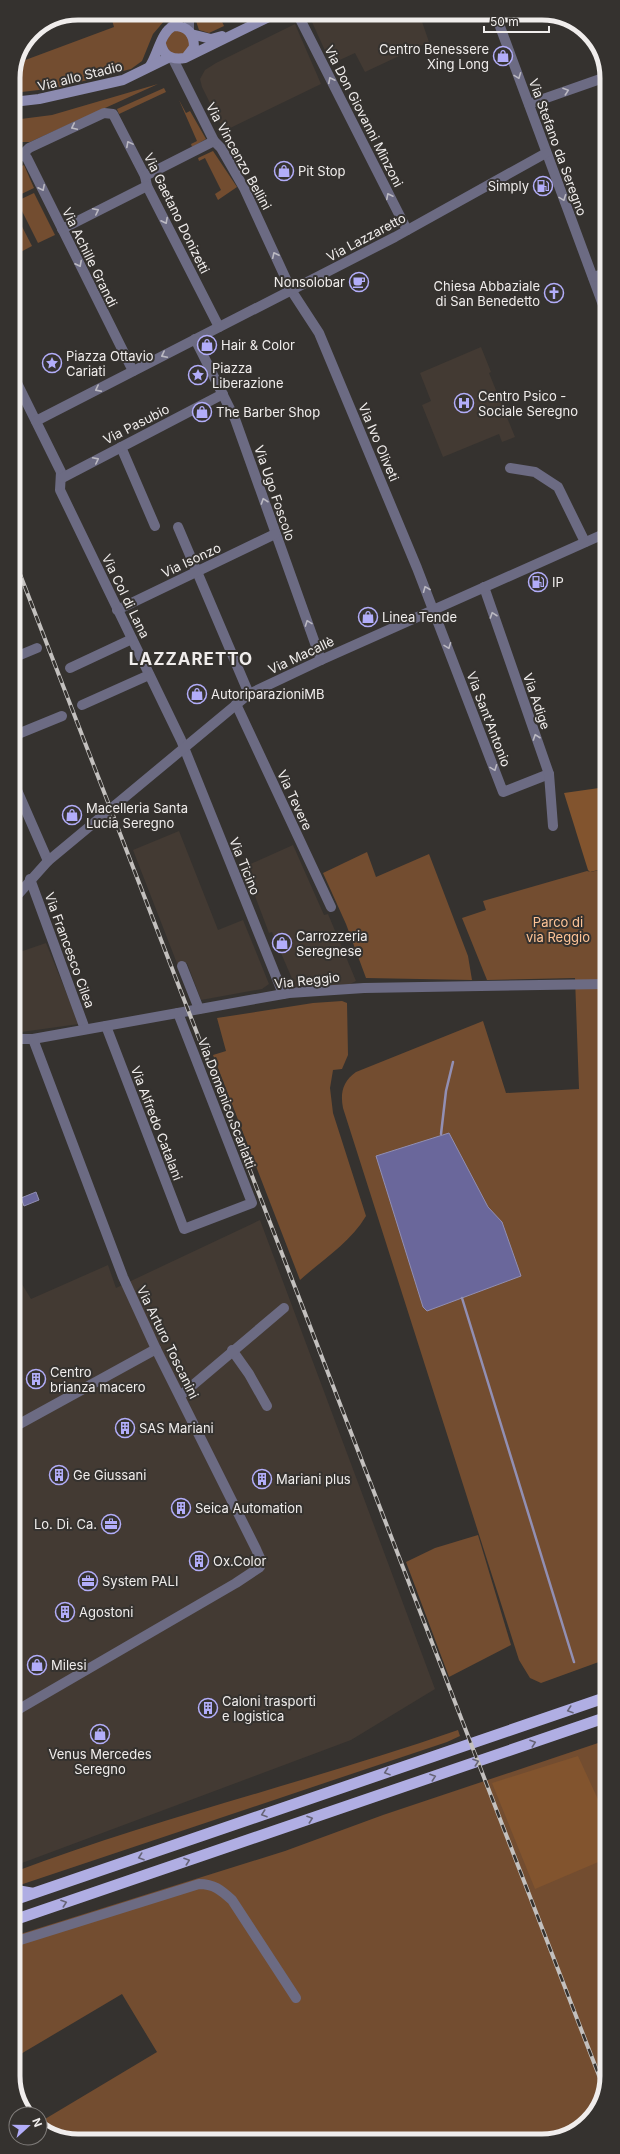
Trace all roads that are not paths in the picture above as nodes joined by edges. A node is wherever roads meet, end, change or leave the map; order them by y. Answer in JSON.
{"nodes":[{"id":1,"x":178,"y":20,"type":"edge"},
{"id":2,"x":189,"y":20,"type":"edge"},
{"id":3,"x":256,"y":20,"type":"edge"},
{"id":4,"x":263,"y":20,"type":"edge"},
{"id":5,"x":300,"y":20,"type":"edge"},
{"id":6,"x":497,"y":20,"type":"edge"},
{"id":7,"x":171,"y":27,"type":"junction"},
{"id":8,"x":190,"y":32,"type":"junction"},
{"id":9,"x":161,"y":44,"type":"junction"},
{"id":10,"x":186,"y":57,"type":"junction"},
{"id":11,"x":171,"y":58,"type":"junction"},
{"id":12,"x":150,"y":66,"type":"junction"},
{"id":13,"x":183,"y":79,"type":"junction"},
{"id":14,"x":600,"y":79,"type":"edge"},
{"id":15,"x":20,"y":101,"type":"edge"},
{"id":16,"x":529,"y":104,"type":"junction"},
{"id":17,"x":214,"y":141,"type":"junction"},
{"id":18,"x":546,"y":153,"type":"junction"},
{"id":19,"x":23,"y":155,"type":"junction"},
{"id":20,"x":20,"y":157,"type":"edge"},
{"id":21,"x":146,"y":181,"type":"junction"},
{"id":22,"x":62,"y":229,"type":"junction"},
{"id":23,"x":407,"y":230,"type":"junction"},
{"id":24,"x":600,"y":275,"type":"edge"},
{"id":25,"x":593,"y":277,"type":"junction"},
{"id":26,"x":291,"y":290,"type":"junction"},
{"id":27,"x":600,"y":296,"type":"edge"},
{"id":28,"x":219,"y":327,"type":"junction"},
{"id":29,"x":196,"y":339,"type":"junction"},
{"id":30,"x":133,"y":371,"type":"junction"},
{"id":31,"x":20,"y":389,"type":"edge"},
{"id":32,"x":223,"y":394,"type":"junction"},
{"id":33,"x":36,"y":421,"type":"junction"},
{"id":34,"x":121,"y":448,"type":"junction"},
{"id":35,"x":510,"y":468,"type":"dead end"},
{"id":36,"x":62,"y":478,"type":"junction"},
{"id":37,"x":155,"y":526,"type":"dead end"},
{"id":38,"x":178,"y":527,"type":"dead end"},
{"id":39,"x":275,"y":534,"type":"junction"},
{"id":40,"x":600,"y":536,"type":"edge"},
{"id":41,"x":585,"y":542,"type":"junction"},
{"id":42,"x":196,"y":571,"type":"junction"},
{"id":43,"x":484,"y":587,"type":"junction"},
{"id":44,"x":117,"y":610,"type":"junction"},
{"id":45,"x":434,"y":610,"type":"junction"},
{"id":46,"x":132,"y":639,"type":"junction"},
{"id":47,"x":37,"y":648,"type":"dead end"},
{"id":48,"x":20,"y":655,"type":"edge"},
{"id":49,"x":321,"y":660,"type":"junction"},
{"id":50,"x":70,"y":668,"type":"dead end"},
{"id":51,"x":149,"y":675,"type":"junction"},
{"id":52,"x":249,"y":694,"type":"junction"},
{"id":53,"x":236,"y":704,"type":"junction"},
{"id":54,"x":82,"y":705,"type":"dead end"},
{"id":55,"x":62,"y":716,"type":"dead end"},
{"id":56,"x":20,"y":733,"type":"edge"},
{"id":57,"x":184,"y":747,"type":"junction"},
{"id":58,"x":549,"y":774,"type":"junction"},
{"id":59,"x":20,"y":798,"type":"edge"},
{"id":60,"x":554,"y":826,"type":"dead end"},
{"id":61,"x":48,"y":861,"type":"junction"},
{"id":62,"x":30,"y":879,"type":"junction"},
{"id":63,"x":20,"y":892,"type":"edge"},
{"id":64,"x":331,"y":907,"type":"dead end"},
{"id":65,"x":182,"y":966,"type":"dead end"},
{"id":66,"x":600,"y":984,"type":"edge"},
{"id":67,"x":283,"y":994,"type":"junction"},
{"id":68,"x":199,"y":1009,"type":"junction"},
{"id":69,"x":178,"y":1013,"type":"junction"},
{"id":70,"x":106,"y":1026,"type":"junction"},
{"id":71,"x":85,"y":1029,"type":"junction"},
{"id":72,"x":20,"y":1039,"type":"edge"},
{"id":73,"x":33,"y":1039,"type":"junction"},
{"id":74,"x":184,"y":1229,"type":"joint"},
{"id":75,"x":284,"y":1308,"type":"dead end"},
{"id":76,"x":156,"y":1349,"type":"junction"},
{"id":77,"x":232,"y":1350,"type":"junction"},
{"id":78,"x":180,"y":1396,"type":"junction"},
{"id":79,"x":267,"y":1406,"type":"dead end"},
{"id":80,"x":20,"y":1424,"type":"edge"},
{"id":81,"x":600,"y":1699,"type":"edge"},
{"id":82,"x":20,"y":1709,"type":"edge"},
{"id":83,"x":600,"y":1719,"type":"edge"},
{"id":84,"x":20,"y":1891,"type":"edge"},
{"id":85,"x":36,"y":1892,"type":"junction"},
{"id":86,"x":20,"y":1898,"type":"edge"},
{"id":87,"x":42,"y":1911,"type":"junction"},
{"id":88,"x":20,"y":1918,"type":"edge"},
{"id":89,"x":20,"y":1922,"type":"edge"},
{"id":90,"x":20,"y":1940,"type":"edge"},
{"id":91,"x":296,"y":1998,"type":"dead end"}],
"edges":[{"from":1,"to":7,"type":"street"},
{"from":2,"to":8,"type":"street"},
{"from":3,"to":8,"type":"main road"},
{"from":4,"to":10,"type":"main road","name":"Via allo Stadio"},
{"from":23,"to":5,"type":"street","name":"Via Don Giovanni Minzoni","one_way":true},
{"from":6,"to":16,"type":"street","name":"Via Stefano da Seregno","one_way":true},
{"from":7,"to":8,"type":"main road"},
{"from":7,"to":9,"type":"main road"},
{"from":8,"to":10,"type":"main road"},
{"from":9,"to":11,"type":"main road"},
{"from":9,"to":12,"type":"main road"},
{"from":10,"to":11,"type":"main road","name":"Via allo Stadio"},
{"from":10,"to":13,"type":"street"},
{"from":11,"to":12,"type":"main road","name":"Via allo Stadio"},
{"from":11,"to":13,"type":"street","name":"Via Vincenzo Bellini"},
{"from":12,"to":15,"type":"main road","name":"Via allo Stadio"},
{"from":13,"to":17,"type":"street","name":"Via Vincenzo Bellini"},
{"from":16,"to":14,"type":"street","one_way":true},
{"from":16,"to":18,"type":"street","name":"Via Stefano da Seregno"},
{"from":17,"to":21,"type":"street"},
{"from":26,"to":17,"type":"street","name":"Via Vincenzo Bellini","one_way":true},
{"from":18,"to":23,"type":"street","name":"Via Lazzaretto"},
{"from":18,"to":25,"type":"street","name":"Via Stefano da Seregno","one_way":true},
{"from":19,"to":20,"type":"street"},
{"from":21,"to":19,"type":"street","name":"Via Gaetano Donizetti","one_way":true},
{"from":19,"to":22,"type":"street","name":"Via Achille Grandi","one_way":true},
{"from":22,"to":21,"type":"street","one_way":true},
{"from":21,"to":28,"type":"street","name":"Via Gaetano Donizetti","one_way":true},
{"from":22,"to":30,"type":"street","name":"Via Achille Grandi","one_way":true},
{"from":23,"to":26,"type":"street","name":"Via Lazzaretto"},
{"from":24,"to":25,"type":"street"},
{"from":25,"to":27,"type":"street","name":"Via Stefano da Seregno"},
{"from":26,"to":28,"type":"street","name":"Via Lazzaretto"},
{"from":45,"to":26,"type":"street","name":"Via Ivo Oliveti","one_way":true},
{"from":28,"to":29,"type":"street","name":"Via Lazzaretto"},
{"from":29,"to":30,"type":"street","one_way":true},
{"from":29,"to":32,"type":"street","name":"Via Ugo Foscolo"},
{"from":30,"to":33,"type":"street","one_way":true},
{"from":31,"to":33,"type":"street","name":"Via Col di Lana"},
{"from":32,"to":34,"type":"street","name":"Via Pasubio"},
{"from":39,"to":32,"type":"street","name":"Via Ugo Foscolo","one_way":true},
{"from":33,"to":36,"type":"street","name":"Via Col di Lana"},
{"from":36,"to":34,"type":"street","name":"Via Pasubio","one_way":true},
{"from":34,"to":37,"type":"street"},
{"from":35,"to":41,"type":"street"},
{"from":36,"to":44,"type":"street","name":"Via Col di Lana"},
{"from":38,"to":42,"type":"street"},
{"from":39,"to":42,"type":"street","name":"Via Isonzo"},
{"from":49,"to":39,"type":"street","name":"Via Ugo Foscolo","one_way":true},
{"from":40,"to":41,"type":"street","name":"Via Macallè"},
{"from":41,"to":43,"type":"street","name":"Via Macallè"},
{"from":42,"to":44,"type":"street","name":"Via Isonzo"},
{"from":42,"to":52,"type":"street"},
{"from":43,"to":45,"type":"street","name":"Via Macallè"},
{"from":58,"to":43,"type":"street","name":"Via Adige","one_way":true},
{"from":44,"to":46,"type":"street","name":"Via Col di Lana"},
{"from":45,"to":49,"type":"street","name":"Via Macallè"},
{"from":45,"to":58,"type":"street","name":"Via Sant'Antonio","one_way":true},
{"from":46,"to":50,"type":"street"},
{"from":46,"to":51,"type":"street","name":"Via Col di Lana"},
{"from":47,"to":48,"type":"street"},
{"from":49,"to":52,"type":"street","name":"Via Macallè"},
{"from":51,"to":54,"type":"street"},
{"from":51,"to":57,"type":"street","name":"Via Col di Lana"},
{"from":52,"to":53,"type":"street","name":"Via Macallè"},
{"from":53,"to":57,"type":"street","name":"Via Macallè"},
{"from":53,"to":64,"type":"street","name":"Via Tevere"},
{"from":55,"to":56,"type":"street"},
{"from":57,"to":61,"type":"street","name":"Via Macallè"},
{"from":57,"to":67,"type":"street","name":"Via Ticino"},
{"from":58,"to":60,"type":"street","name":"Via Adige"},
{"from":59,"to":61,"type":"street"},
{"from":61,"to":62,"type":"street","name":"Via Macallè"},
{"from":62,"to":63,"type":"street","name":"Via Macallè"},
{"from":62,"to":71,"type":"street","name":"Via Francesco Cilea"},
{"from":65,"to":68,"type":"street"},
{"from":66,"to":67,"type":"street","name":"Via Reggio"},
{"from":67,"to":68,"type":"street","name":"Via Reggio"},
{"from":68,"to":69,"type":"street","name":"Via Reggio"},
{"from":69,"to":70,"type":"street","name":"Via Reggio"},
{"from":69,"to":74,"type":"street","name":"Via Domenico Scarlatti"},
{"from":70,"to":71,"type":"street","name":"Via Reggio"},
{"from":70,"to":74,"type":"street","name":"Via Alfredo Catalani"},
{"from":71,"to":73,"type":"street","name":"Via Reggio"},
{"from":72,"to":73,"type":"street","name":"Via Reggio"},
{"from":73,"to":76,"type":"street","name":"Via Arturo Toscanini"},
{"from":75,"to":77,"type":"street"},
{"from":76,"to":78,"type":"street","name":"Via Arturo Toscanini"},
{"from":76,"to":80,"type":"street"},
{"from":77,"to":78,"type":"street"},
{"from":77,"to":79,"type":"street"},
{"from":78,"to":82,"type":"street","name":"Via Arturo Toscanini"},
{"from":81,"to":85,"type":"highway","one_way":true},
{"from":87,"to":83,"type":"highway","one_way":true},
{"from":84,"to":85,"type":"highway"},
{"from":85,"to":86,"type":"highway"},
{"from":87,"to":88,"type":"highway"},
{"from":87,"to":89,"type":"highway"},
{"from":90,"to":91,"type":"street"}]}
